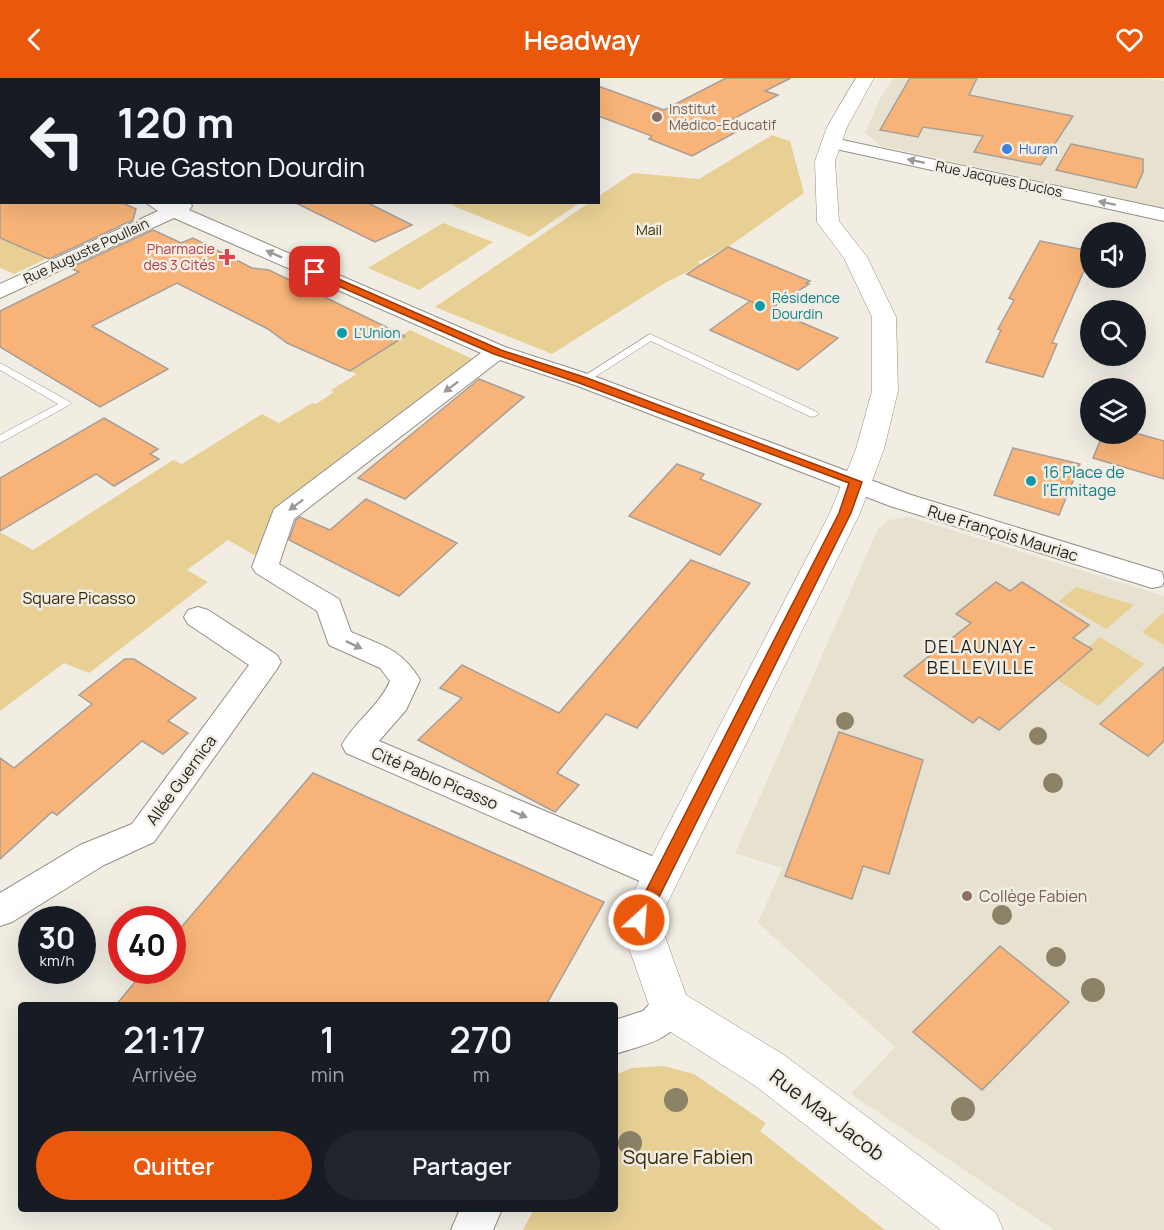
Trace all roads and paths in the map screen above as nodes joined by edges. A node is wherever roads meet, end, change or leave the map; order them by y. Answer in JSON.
{"nodes":[{"id":1,"x":865,"y":78,"type":"edge"},
{"id":2,"x":833,"y":143,"type":"junction"},
{"id":3,"x":172,"y":205,"type":"edge"},
{"id":4,"x":1164,"y":215,"type":"edge"},
{"id":5,"x":0,"y":292,"type":"edge"},
{"id":6,"x":497,"y":352,"type":"junction"},
{"id":7,"x":0,"y":366,"type":"edge"},
{"id":8,"x":583,"y":380,"type":"junction"},
{"id":9,"x":813,"y":414,"type":"dead end"},
{"id":10,"x":0,"y":440,"type":"edge"},
{"id":11,"x":856,"y":482,"type":"junction"},
{"id":12,"x":1152,"y":579,"type":"dead end"},
{"id":13,"x":198,"y":617,"type":"dead end"},
{"id":14,"x":661,"y":875,"type":"junction"},
{"id":15,"x":0,"y":911,"type":"edge"},
{"id":16,"x":670,"y":1008,"type":"junction"},
{"id":17,"x":618,"y":1036,"type":"edge"},
{"id":18,"x":480,"y":1212,"type":"edge"},
{"id":19,"x":471,"y":1230,"type":"edge"},
{"id":20,"x":979,"y":1230,"type":"edge"}],
"edges":[{"from":1,"to":2,"type":"street"},
{"from":4,"to":2,"type":"street","name":"Rue Jacques Duclos","one_way":true},
{"from":2,"to":11,"type":"street"},
{"from":3,"to":5,"type":"street","name":"Rue Auguste Poullain"},
{"from":6,"to":3,"type":"street","name":"Rue François Mauriac","one_way":true},
{"from":6,"to":8,"type":"street","name":"Rue François Mauriac"},
{"from":6,"to":14,"type":"street","name":"Cité Pablo Picasso","one_way":true},
{"from":7,"to":10,"type":"lane"},
{"from":8,"to":9,"type":"lane"},
{"from":8,"to":11,"type":"street","name":"Rue François Mauriac"},
{"from":11,"to":12,"type":"street","name":"Rue François Mauriac"},
{"from":11,"to":14,"type":"street"},
{"from":13,"to":15,"type":"street","name":"Allée Guernica"},
{"from":14,"to":16,"type":"street"},
{"from":16,"to":17,"type":"street"},
{"from":16,"to":20,"type":"street","name":"Rue Max Jacob"},
{"from":18,"to":19,"type":"street"}]}
